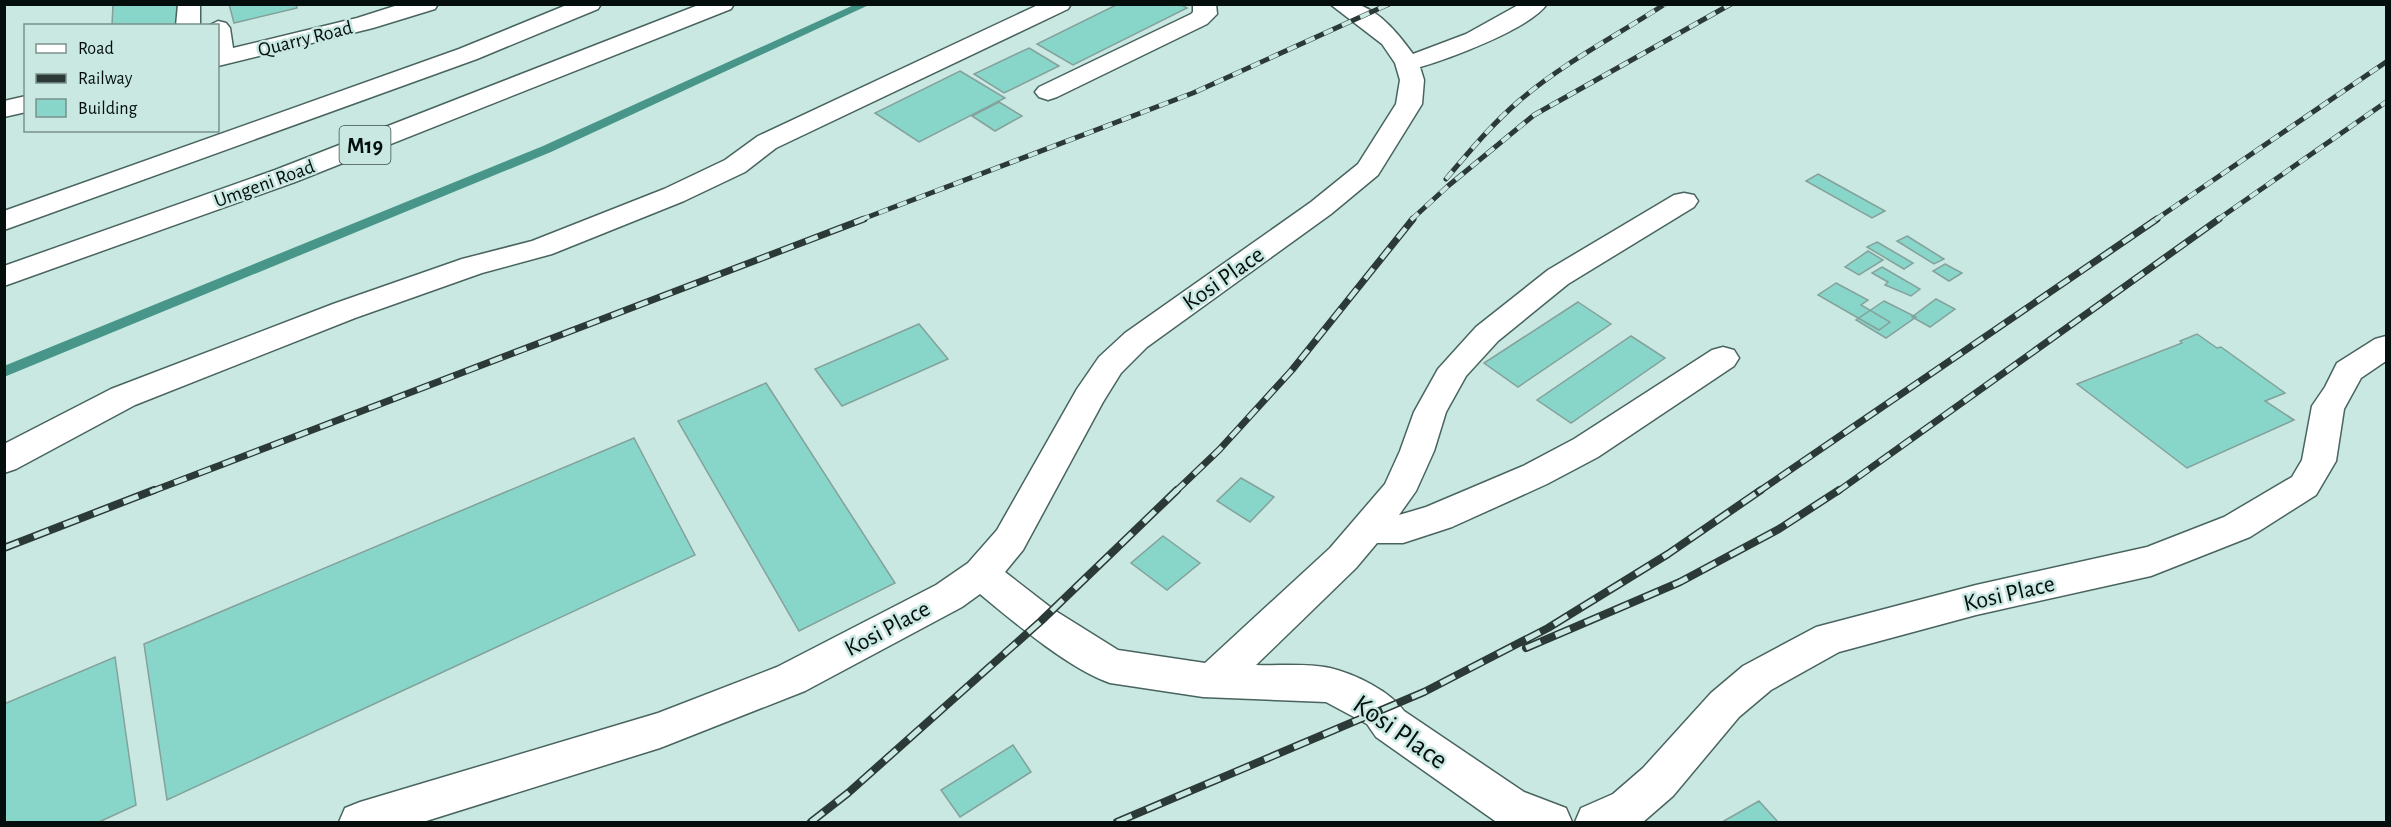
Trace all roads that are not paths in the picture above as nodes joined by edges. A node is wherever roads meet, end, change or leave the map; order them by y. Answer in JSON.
{"nodes":[{"id":1,"x":189,"y":4,"type":"edge"},
{"id":2,"x":213,"y":4,"type":"edge"},
{"id":3,"x":427,"y":4,"type":"edge"},
{"id":4,"x":590,"y":4,"type":"edge"},
{"id":5,"x":723,"y":4,"type":"edge"},
{"id":6,"x":1060,"y":4,"type":"edge"},
{"id":7,"x":1204,"y":4,"type":"edge"},
{"id":8,"x":1341,"y":4,"type":"edge"},
{"id":9,"x":1536,"y":4,"type":"edge"},
{"id":10,"x":360,"y":14,"type":"edge"},
{"id":11,"x":188,"y":24,"type":"edge"},
{"id":12,"x":216,"y":24,"type":"edge"},
{"id":13,"x":220,"y":58,"type":"edge"},
{"id":14,"x":1407,"y":63,"type":"junction"},
{"id":15,"x":1048,"y":92,"type":"dead end"},
{"id":16,"x":24,"y":104,"type":"edge"},
{"id":17,"x":4,"y":109,"type":"edge"},
{"id":18,"x":1684,"y":201,"type":"dead end"},
{"id":19,"x":4,"y":220,"type":"edge"},
{"id":20,"x":4,"y":277,"type":"edge"},
{"id":21,"x":2386,"y":347,"type":"edge"},
{"id":22,"x":1723,"y":358,"type":"dead end"},
{"id":23,"x":4,"y":460,"type":"edge"},
{"id":24,"x":1368,"y":528,"type":"junction"},
{"id":25,"x":981,"y":574,"type":"junction"},
{"id":26,"x":1214,"y":680,"type":"junction"},
{"id":27,"x":360,"y":822,"type":"edge"},
{"id":28,"x":1551,"y":822,"type":"edge"},
{"id":29,"x":1596,"y":822,"type":"edge"}],
"edges":[{"from":1,"to":11,"type":"main road"},
{"from":2,"to":12,"type":"main road"},
{"from":3,"to":10,"type":"main road","name":"Quarry Road"},
{"from":4,"to":19,"type":"main road","number":"M19"},
{"from":5,"to":20,"type":"main road","name":"Umgeni Road","number":"M19"},
{"from":6,"to":23,"type":"main road"},
{"from":7,"to":15,"type":"main road"},
{"from":8,"to":14,"type":"main road","name":"Kosi Place"},
{"from":9,"to":14,"type":"main road"},
{"from":10,"to":13,"type":"main road","name":"Quarry Road"},
{"from":14,"to":25,"type":"main road","name":"Kosi Place"},
{"from":16,"to":17,"type":"main road"},
{"from":18,"to":24,"type":"main road"},
{"from":21,"to":29,"type":"main road","name":"Kosi Place"},
{"from":22,"to":24,"type":"main road"},
{"from":24,"to":26,"type":"main road"},
{"from":25,"to":26,"type":"main road","name":"Kosi Place"},
{"from":25,"to":27,"type":"main road","name":"Kosi Place"},
{"from":26,"to":28,"type":"main road","name":"Kosi Place"}]}
